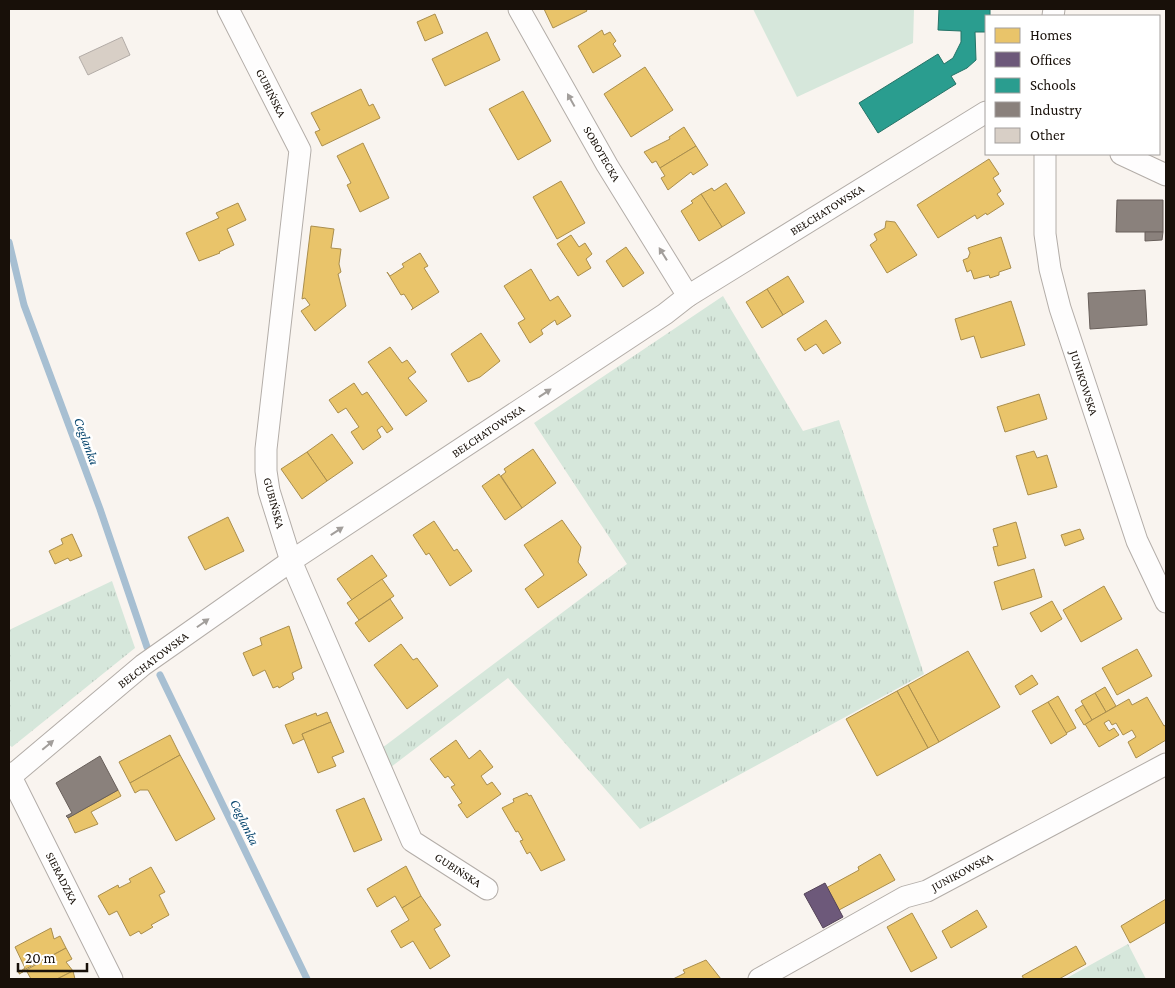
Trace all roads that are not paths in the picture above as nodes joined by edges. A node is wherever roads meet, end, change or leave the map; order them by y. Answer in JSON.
{"nodes":[{"id":1,"x":228,"y":9,"type":"edge"},
{"id":2,"x":519,"y":9,"type":"edge"},
{"id":3,"x":985,"y":113,"type":"edge"},
{"id":4,"x":1045,"y":155,"type":"edge"},
{"id":5,"x":1124,"y":155,"type":"edge"},
{"id":6,"x":1166,"y":175,"type":"edge"},
{"id":7,"x":688,"y":296,"type":"junction"},
{"id":8,"x":291,"y":561,"type":"junction"},
{"id":9,"x":1166,"y":602,"type":"edge"},
{"id":10,"x":1166,"y":764,"type":"edge"},
{"id":11,"x":10,"y":776,"type":"edge"},
{"id":12,"x":487,"y":889,"type":"dead end"},
{"id":13,"x":112,"y":979,"type":"edge"},
{"id":14,"x":758,"y":979,"type":"edge"}],
"edges":[{"from":1,"to":8,"type":"street","name":"GUBIŃSKA"},
{"from":7,"to":2,"type":"street","name":"SOBOTECKA","one_way":true},
{"from":3,"to":7,"type":"street","name":"BEŁCHATOWSKA"},
{"from":4,"to":9,"type":"street","name":"JUNIKOWSKA"},
{"from":5,"to":6,"type":"street"},
{"from":8,"to":7,"type":"street","name":"BEŁCHATOWSKA","one_way":true},
{"from":11,"to":8,"type":"street","name":"BEŁCHATOWSKA","one_way":true},
{"from":8,"to":12,"type":"street","name":"GUBIŃSKA"},
{"from":10,"to":14,"type":"street","name":"JUNIKOWSKA"},
{"from":11,"to":13,"type":"street","name":"SIERADZKA"}]}
